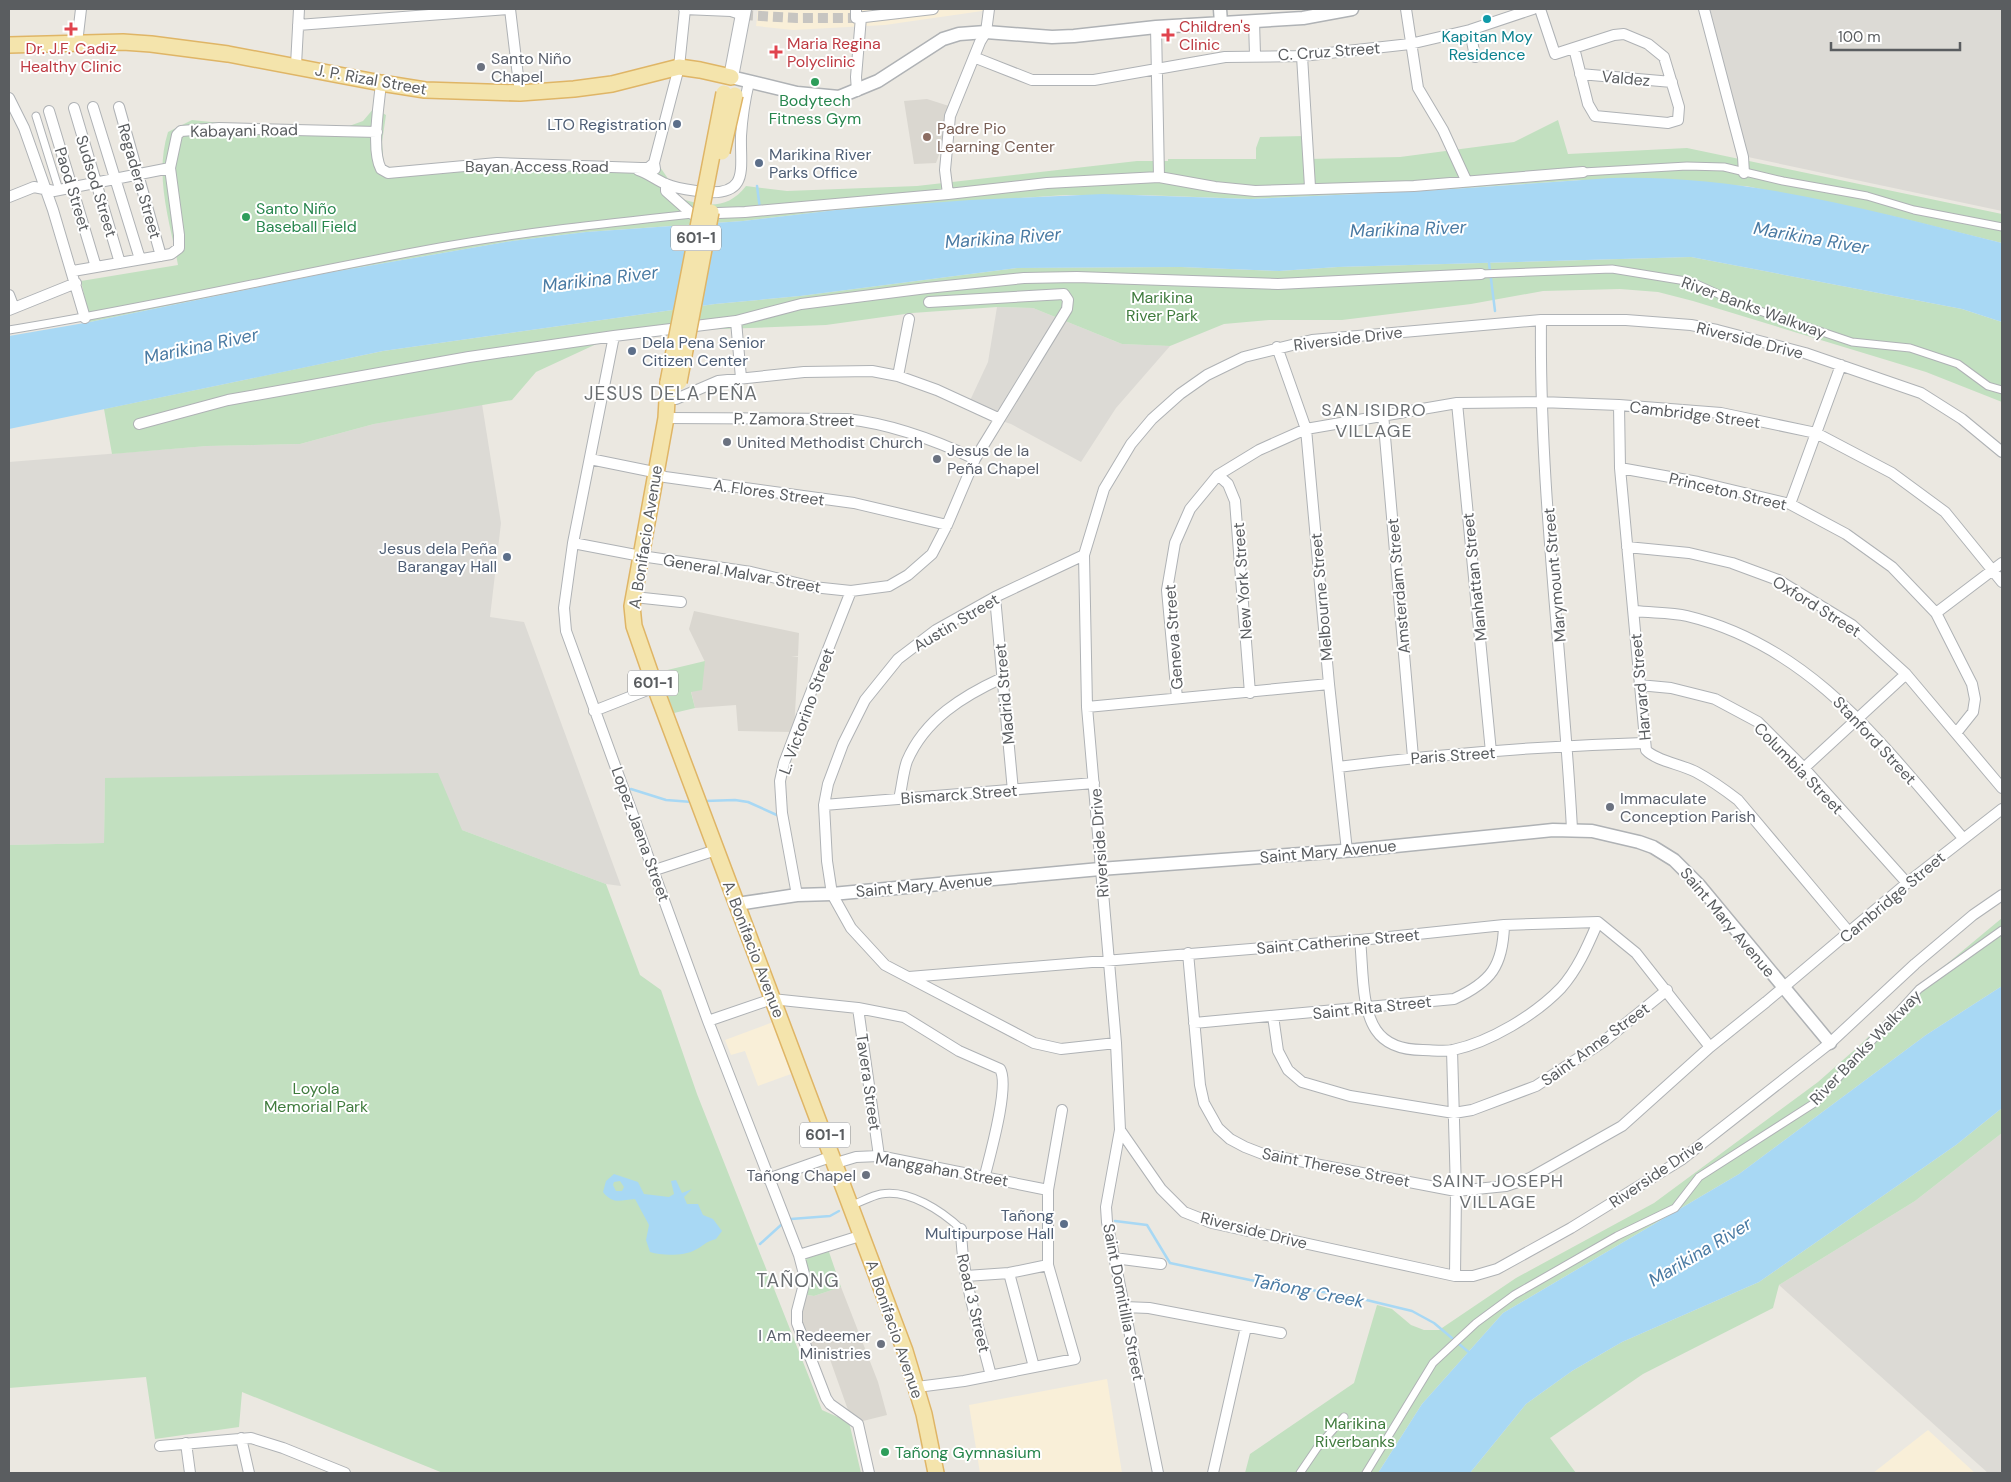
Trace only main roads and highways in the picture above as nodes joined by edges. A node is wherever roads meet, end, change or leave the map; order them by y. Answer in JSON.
{"nodes":[{"id":1,"x":743,"y":12,"type":"edge"},
{"id":2,"x":9,"y":44,"type":"edge"},
{"id":3,"x":731,"y":77,"type":"junction"},
{"id":4,"x":674,"y":382,"type":"junction"},
{"id":5,"x":666,"y":418,"type":"junction"},
{"id":6,"x":936,"y":1473,"type":"edge"}],
"edges":[{"from":1,"to":3,"type":"main road","number":"601-1"},
{"from":2,"to":3,"type":"main road","name":"J. P. Rizal Street"},
{"from":3,"to":4,"type":"main road","name":"A. Bonifacio Avenue","number":"601-1","bridge":true},
{"from":4,"to":5,"type":"main road","name":"A. Bonifacio Avenue","number":"601-1"},
{"from":4,"to":5,"type":"main road","name":"A. Bonifacio Avenue","number":"601-1"},
{"from":5,"to":6,"type":"main road","name":"A. Bonifacio Avenue","number":"601-1"}]}
